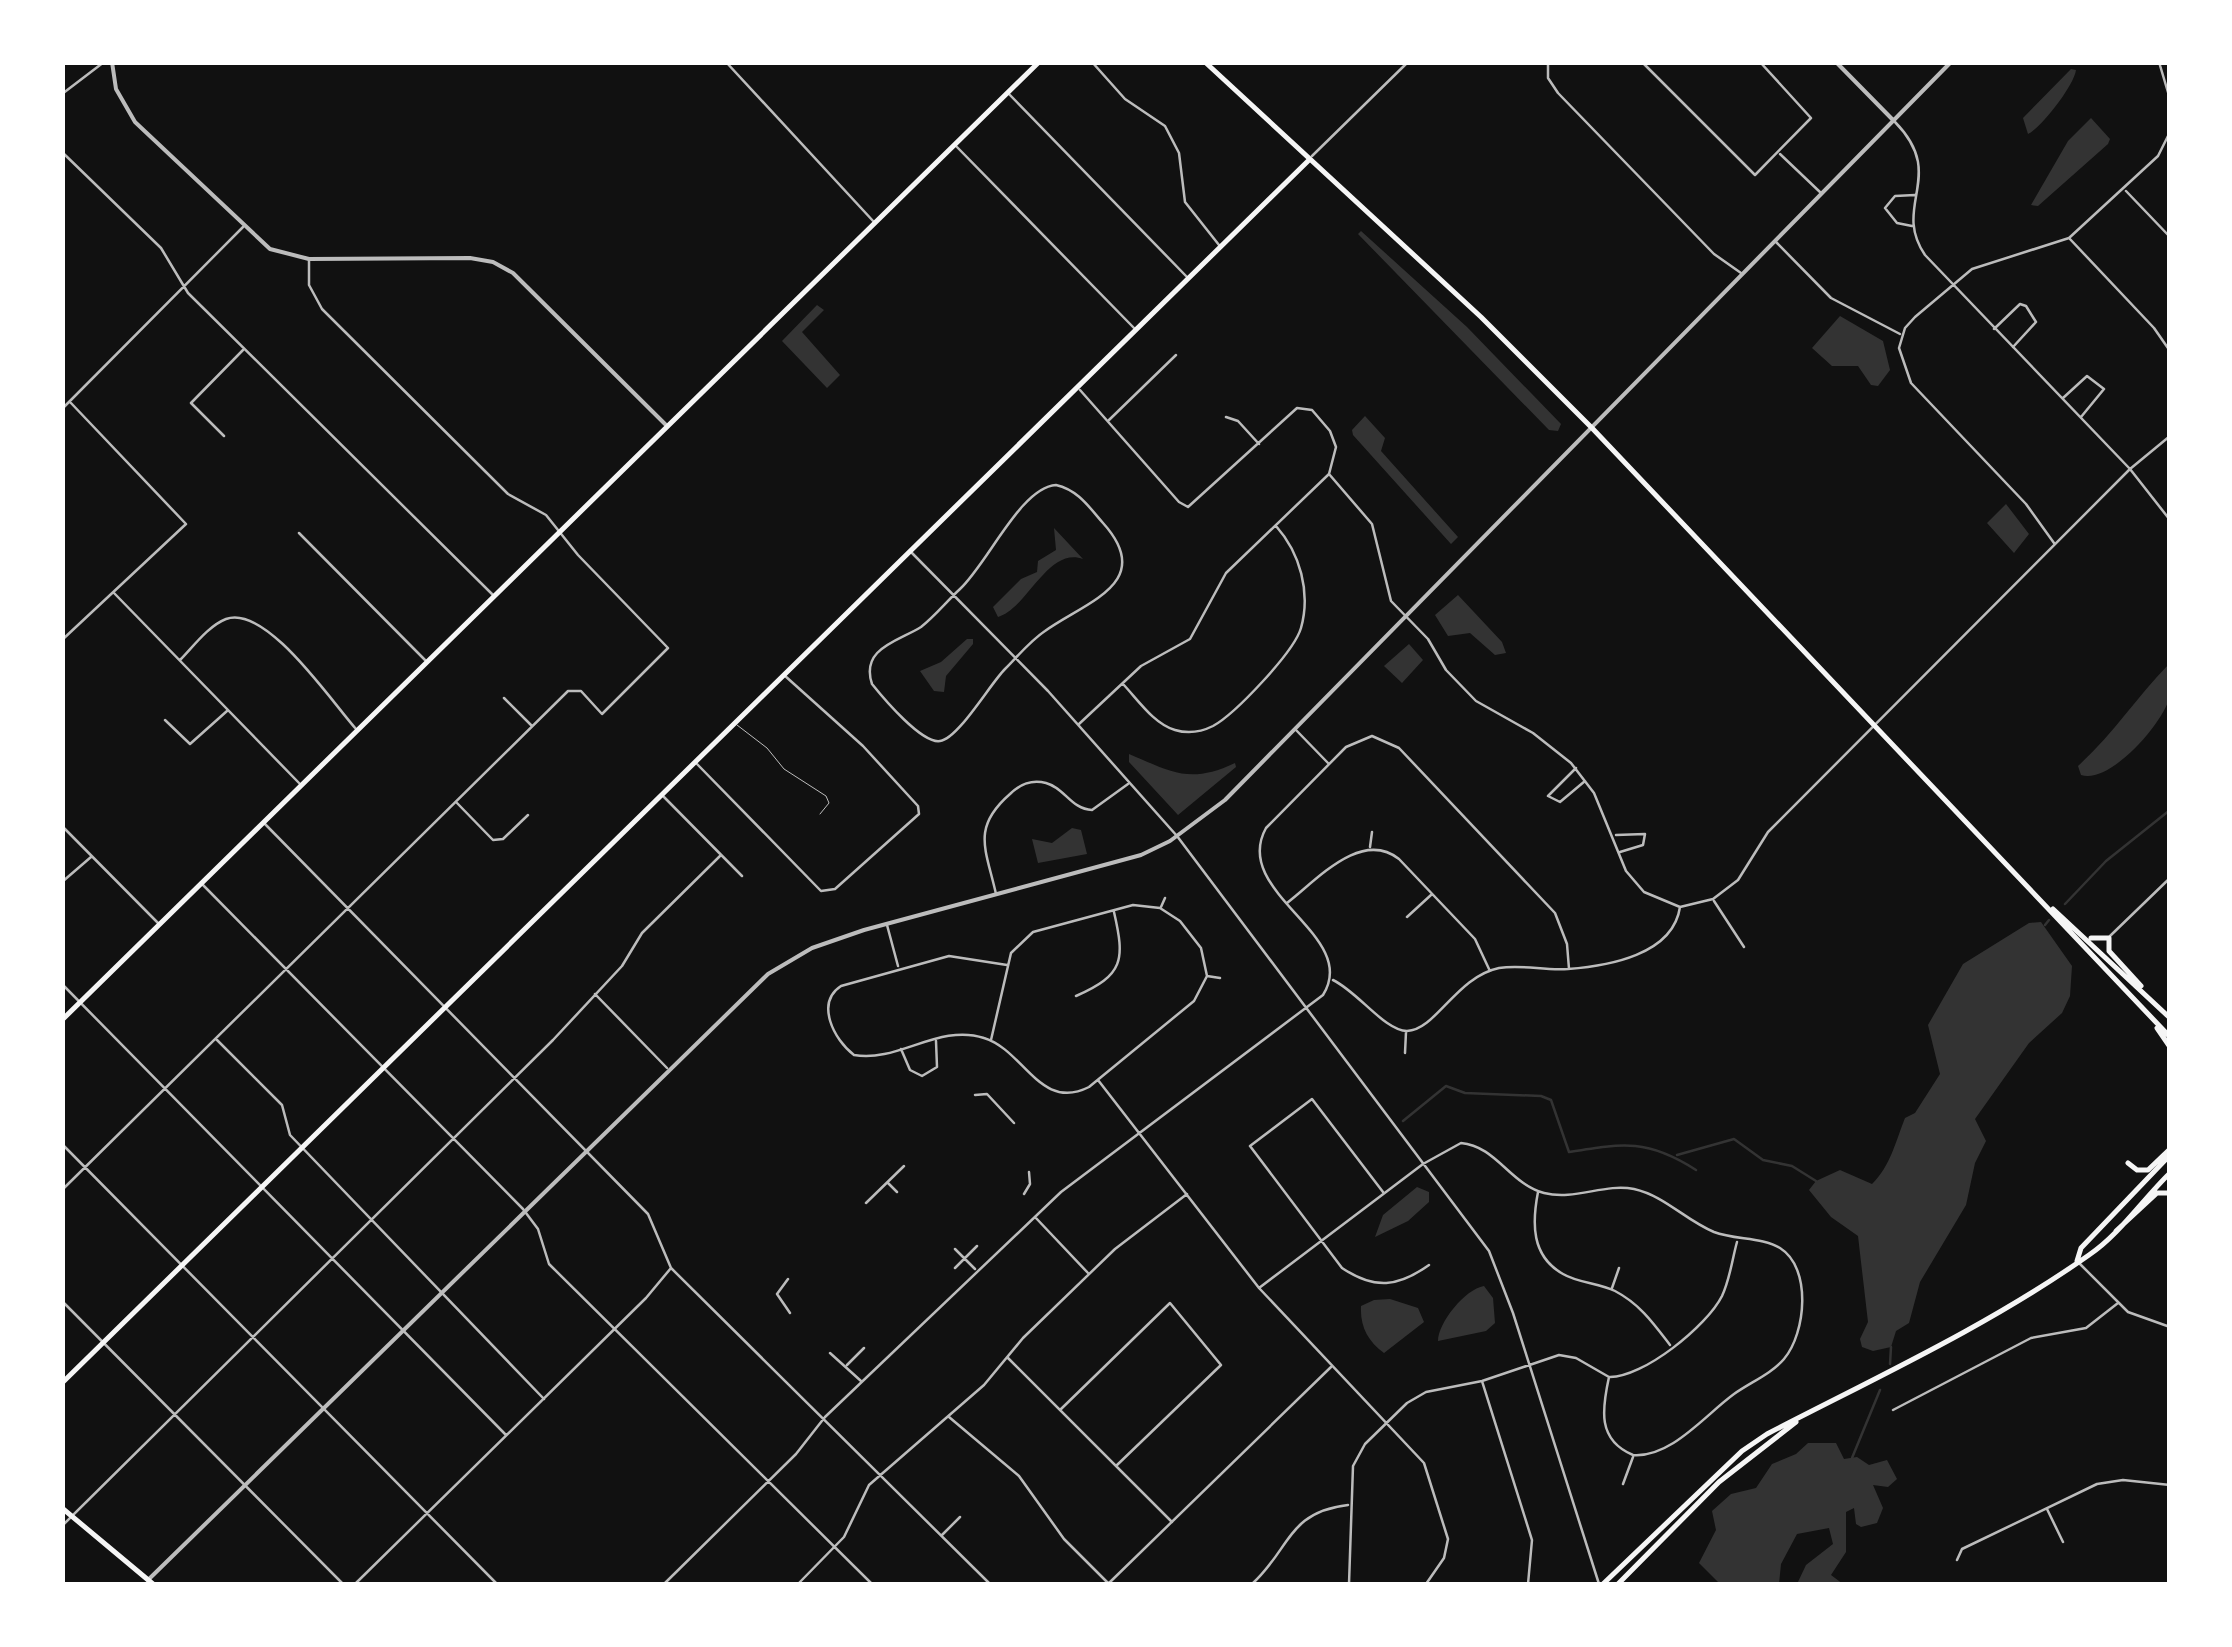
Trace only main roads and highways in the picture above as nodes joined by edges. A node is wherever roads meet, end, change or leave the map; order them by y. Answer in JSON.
{"nodes":[{"id":1,"x":1039,"y":62,"type":"edge"},
{"id":2,"x":1205,"y":62,"type":"edge"},
{"id":3,"x":1308,"y":161,"type":"junction"},
{"id":4,"x":2047,"y":904,"type":"junction"},
{"id":5,"x":2088,"y":937,"type":"junction"},
{"id":6,"x":2148,"y":997,"type":"junction"},
{"id":7,"x":2150,"y":1017,"type":"junction"},
{"id":8,"x":2170,"y":1018,"type":"edge"},
{"id":9,"x":62,"y":1020,"type":"edge"},
{"id":10,"x":2170,"y":1037,"type":"edge"},
{"id":11,"x":2170,"y":1047,"type":"edge"},
{"id":12,"x":2170,"y":1152,"type":"edge"},
{"id":13,"x":2128,"y":1163,"type":"dead end"},
{"id":14,"x":2170,"y":1172,"type":"edge"},
{"id":15,"x":2170,"y":1192,"type":"edge"},
{"id":16,"x":2106,"y":1239,"type":"junction"},
{"id":17,"x":2077,"y":1261,"type":"junction"},
{"id":18,"x":62,"y":1383,"type":"edge"},
{"id":19,"x":1814,"y":1409,"type":"junction"},
{"id":20,"x":62,"y":1508,"type":"edge"},
{"id":21,"x":151,"y":1582,"type":"edge"},
{"id":22,"x":1601,"y":1584,"type":"edge"},
{"id":23,"x":1618,"y":1584,"type":"edge"}],
"edges":[{"from":1,"to":9,"type":"main road"},
{"from":2,"to":3,"type":"main road"},
{"from":3,"to":4,"type":"main road"},
{"from":3,"to":18,"type":"main road"},
{"from":4,"to":5,"type":"main road"},
{"from":4,"to":7,"type":"main road"},
{"from":5,"to":6,"type":"main road"},
{"from":5,"to":6,"type":"main road"},
{"from":6,"to":8,"type":"main road"},
{"from":7,"to":10,"type":"main road"},
{"from":7,"to":11,"type":"main road"},
{"from":12,"to":13,"type":"main road"},
{"from":12,"to":17,"type":"main road"},
{"from":14,"to":16,"type":"main road"},
{"from":15,"to":16,"type":"main road"},
{"from":16,"to":17,"type":"main road"},
{"from":17,"to":19,"type":"main road"},
{"from":19,"to":22,"type":"main road"},
{"from":19,"to":23,"type":"main road"},
{"from":20,"to":21,"type":"main road"}]}
